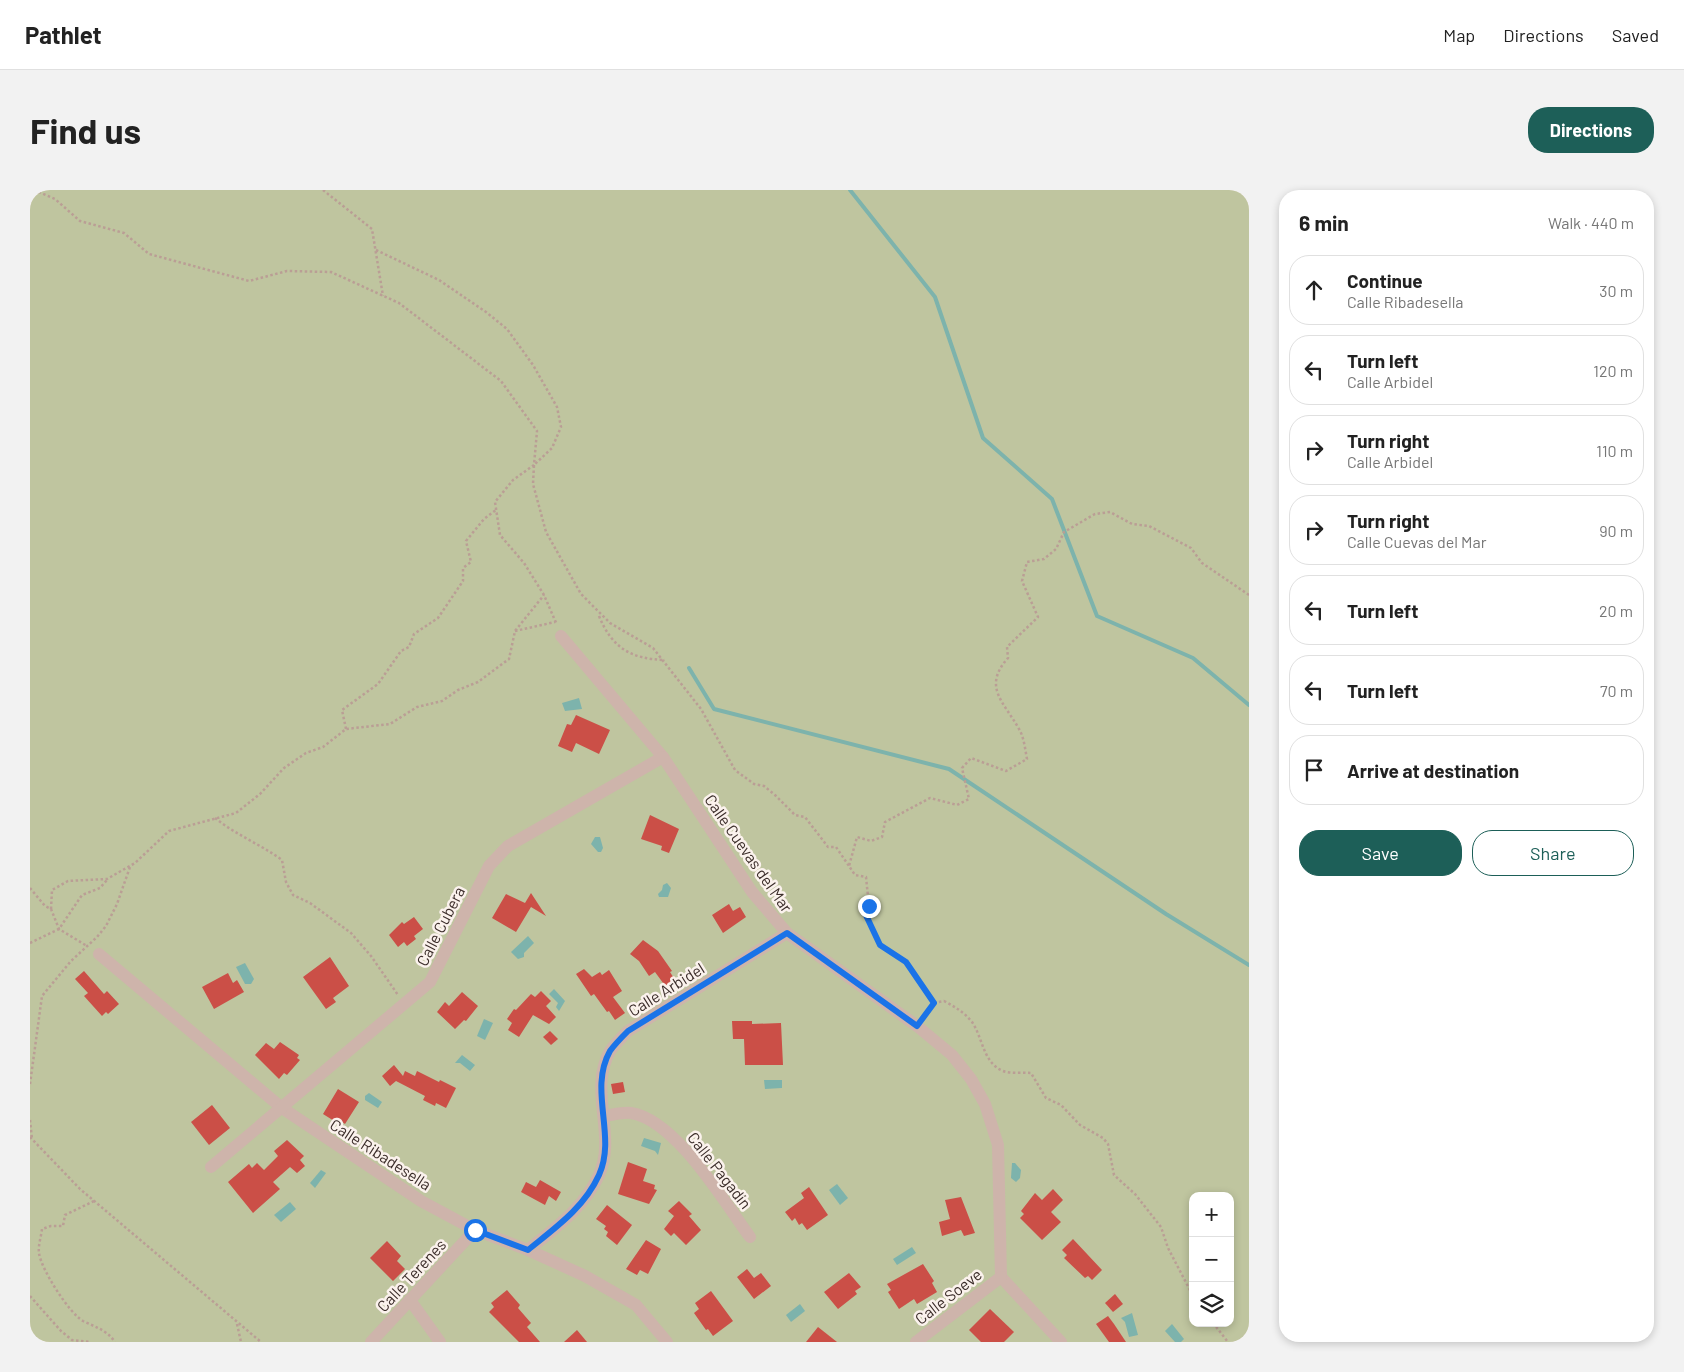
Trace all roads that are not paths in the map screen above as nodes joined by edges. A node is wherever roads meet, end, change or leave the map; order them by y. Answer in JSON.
{"nodes":[{"id":1,"x":561,"y":636,"type":"road end"},
{"id":2,"x":663,"y":757,"type":"junction"},
{"id":3,"x":787,"y":933,"type":"junction"},
{"id":4,"x":99,"y":954,"type":"road end"},
{"id":5,"x":282,"y":1108,"type":"junction"},
{"id":6,"x":604,"y":1116,"type":"junction"},
{"id":7,"x":211,"y":1167,"type":"dead end"},
{"id":8,"x":475,"y":1230,"type":"junction"},
{"id":9,"x":750,"y":1237,"type":"dead end"},
{"id":10,"x":528,"y":1250,"type":"junction"},
{"id":11,"x":1000,"y":1277,"type":"junction"},
{"id":12,"x":410,"y":1300,"type":"junction"},
{"id":13,"x":371,"y":1342,"type":"edge"},
{"id":14,"x":440,"y":1342,"type":"edge"},
{"id":15,"x":667,"y":1342,"type":"edge"},
{"id":16,"x":916,"y":1342,"type":"edge"},
{"id":17,"x":1061,"y":1342,"type":"edge"}],
"edges":[{"from":1,"to":2,"type":"street","name":"Calle Cuevas del Mar"},
{"from":2,"to":3,"type":"street","name":"Calle Cuevas del Mar"},
{"from":2,"to":5,"type":"street","name":"Calle Cubera"},
{"from":3,"to":6,"type":"street","name":"Calle Arbidel"},
{"from":3,"to":11,"type":"street","name":"Calle Cuevas del Mar"},
{"from":4,"to":5,"type":"street","name":"Calle Ribadesella"},
{"from":5,"to":7,"type":"street","name":"Calle Cubera"},
{"from":5,"to":8,"type":"street","name":"Calle Ribadesella"},
{"from":6,"to":9,"type":"street","name":"Calle Pagadín"},
{"from":6,"to":10,"type":"street","name":"Calle Arbidel"},
{"from":8,"to":10,"type":"street","name":"Calle Ribadesella"},
{"from":8,"to":12,"type":"street","name":"Calle Terenes"},
{"from":10,"to":15,"type":"street","name":"Calle Ribadesella"},
{"from":11,"to":16,"type":"street","name":"Calle Soeve"},
{"from":11,"to":17,"type":"street"},
{"from":12,"to":13,"type":"street","name":"Calle Terenes"},
{"from":12,"to":14,"type":"street"}]}
